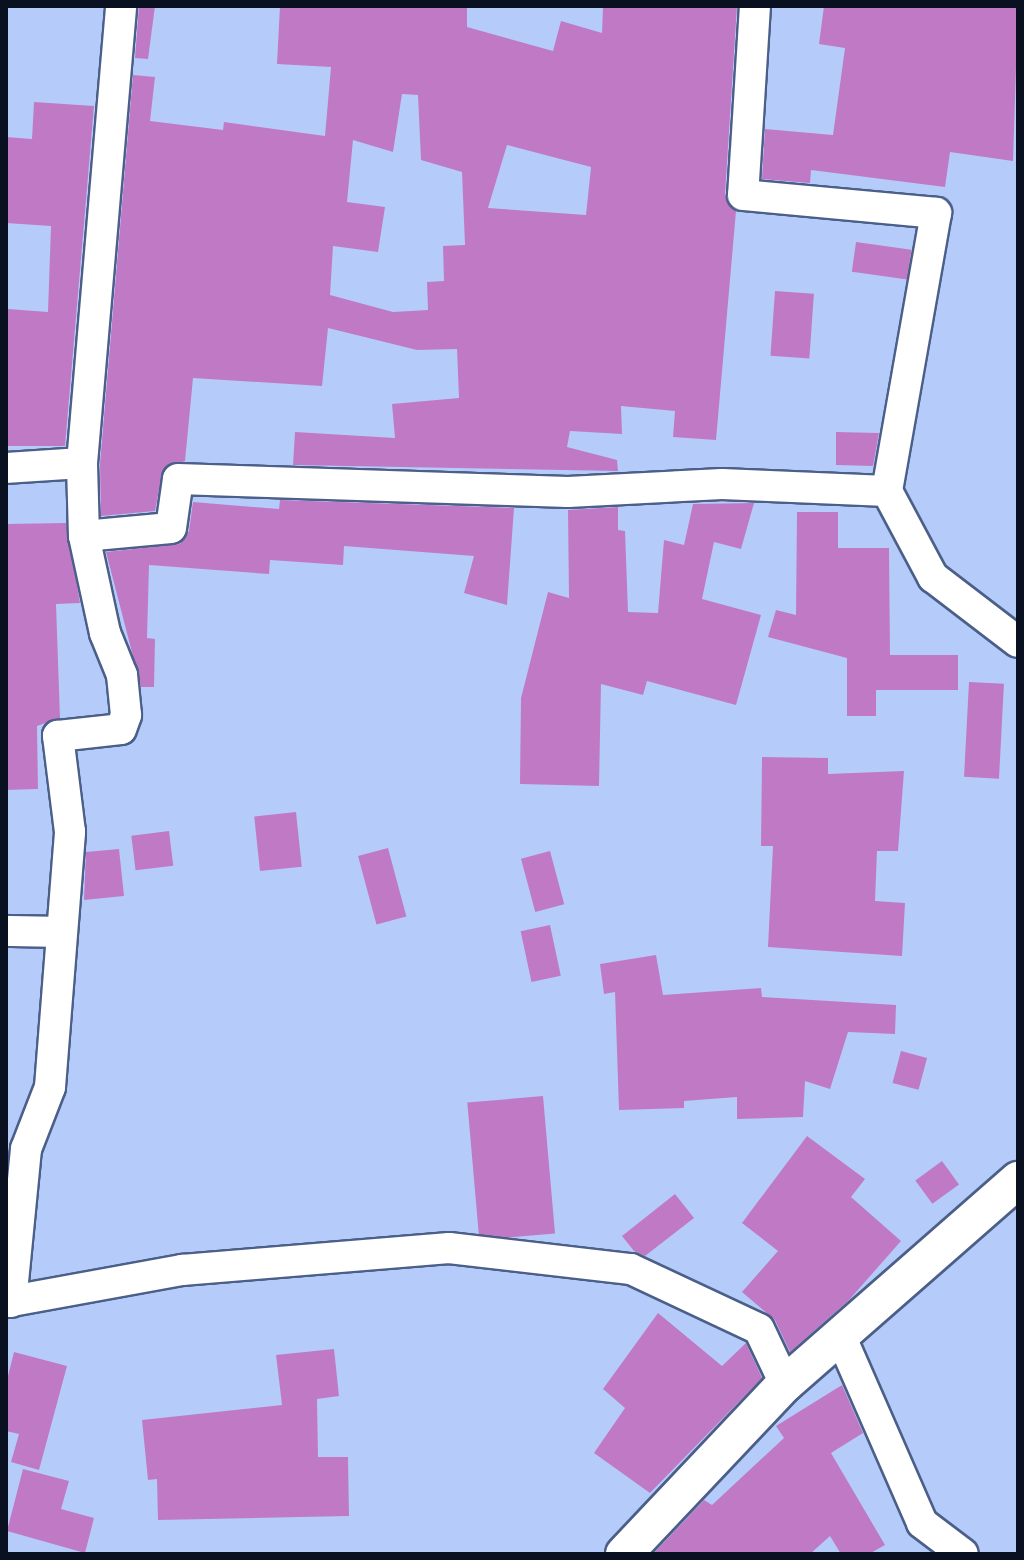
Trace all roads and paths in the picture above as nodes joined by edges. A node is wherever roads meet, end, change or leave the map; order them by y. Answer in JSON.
{"nodes":[{"id":1,"x":121,"y":6,"type":"edge"},
{"id":2,"x":755,"y":6,"type":"edge"},
{"id":3,"x":82,"y":463,"type":"junction"},
{"id":4,"x":6,"y":468,"type":"edge"},
{"id":5,"x":887,"y":491,"type":"junction"},
{"id":6,"x":84,"y":536,"type":"junction"},
{"id":7,"x":1018,"y":642,"type":"edge"},
{"id":8,"x":6,"y":931,"type":"edge"},
{"id":9,"x":61,"y":932,"type":"junction"},
{"id":10,"x":1018,"y":1180,"type":"edge"},
{"id":11,"x":8,"y":1302,"type":"edge"},
{"id":12,"x":840,"y":1335,"type":"junction"},
{"id":13,"x":785,"y":1384,"type":"junction"},
{"id":14,"x":624,"y":1554,"type":"edge"},
{"id":15,"x":963,"y":1554,"type":"edge"}],
"edges":[{"from":1,"to":3,"type":"street"},
{"from":2,"to":5,"type":"street"},
{"from":3,"to":4,"type":"street"},
{"from":3,"to":6,"type":"street"},
{"from":5,"to":6,"type":"street"},
{"from":5,"to":7,"type":"street"},
{"from":6,"to":9,"type":"street"},
{"from":8,"to":9,"type":"street"},
{"from":9,"to":11,"type":"street"},
{"from":10,"to":12,"type":"street"},
{"from":11,"to":13,"type":"street"},
{"from":12,"to":13,"type":"street"},
{"from":12,"to":15,"type":"street"},
{"from":13,"to":14,"type":"street"}]}
